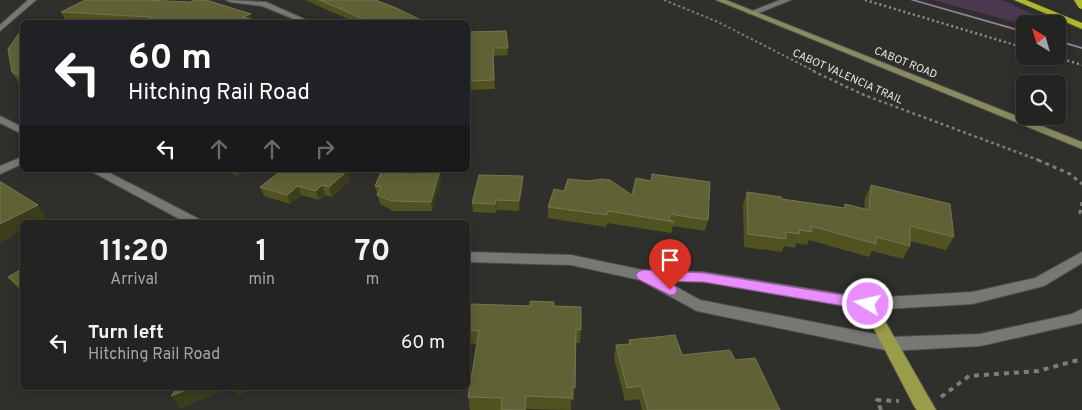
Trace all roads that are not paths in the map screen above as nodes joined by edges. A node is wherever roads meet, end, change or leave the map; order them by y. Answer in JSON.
{"nodes":[{"id":1,"x":32,"y":0,"type":"edge"},
{"id":2,"x":230,"y":0,"type":"edge"},
{"id":3,"x":720,"y":0,"type":"edge"},
{"id":4,"x":788,"y":0,"type":"edge"},
{"id":5,"x":1018,"y":0,"type":"edge"},
{"id":6,"x":1078,"y":0,"type":"edge"},
{"id":7,"x":1082,"y":6,"type":"edge"},
{"id":8,"x":751,"y":13,"type":"junction"},
{"id":9,"x":302,"y":20,"type":"edge"},
{"id":10,"x":1082,"y":26,"type":"edge"},
{"id":11,"x":0,"y":29,"type":"edge"},
{"id":12,"x":0,"y":119,"type":"edge"},
{"id":13,"x":20,"y":130,"type":"edge"},
{"id":14,"x":1082,"y":146,"type":"edge"},
{"id":15,"x":20,"y":161,"type":"edge"},
{"id":16,"x":0,"y":171,"type":"edge"},
{"id":17,"x":99,"y":172,"type":"edge"},
{"id":18,"x":190,"y":220,"type":"edge"},
{"id":19,"x":470,"y":257,"type":"edge"},
{"id":20,"x":1082,"y":257,"type":"edge"},
{"id":21,"x":643,"y":275,"type":"junction"},
{"id":22,"x":868,"y":304,"type":"junction"},
{"id":23,"x":1082,"y":315,"type":"edge"},
{"id":24,"x":890,"y":344,"type":"junction"},
{"id":25,"x":932,"y":405,"type":"edge"}],
"edges":[{"from":1,"to":11,"type":"street"},
{"from":2,"to":9,"type":"street"},
{"from":3,"to":8,"type":"main road","name":"CABOT ROAD"},
{"from":4,"to":8,"type":"street"},
{"from":5,"to":10,"type":"highway"},
{"from":6,"to":7,"type":"highway"},
{"from":8,"to":14,"type":"main road","name":"CABOT ROAD"},
{"from":12,"to":13,"type":"street"},
{"from":15,"to":16,"type":"street"},
{"from":17,"to":18,"type":"street"},
{"from":19,"to":21,"type":"street"},
{"from":20,"to":22,"type":"street"},
{"from":21,"to":22,"type":"street"},
{"from":21,"to":24,"type":"street"},
{"from":22,"to":24,"type":"main road"},
{"from":23,"to":24,"type":"street"},
{"from":24,"to":25,"type":"main road"}]}
